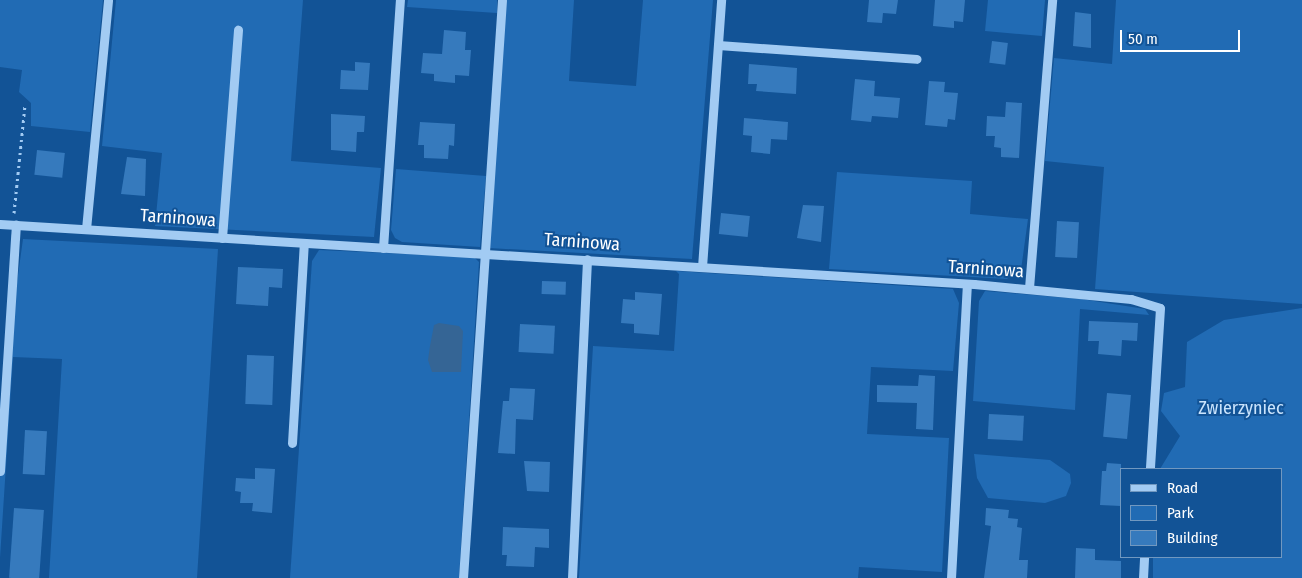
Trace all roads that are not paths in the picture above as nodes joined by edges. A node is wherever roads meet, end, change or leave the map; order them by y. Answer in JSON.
{"nodes":[{"id":1,"x":108,"y":0,"type":"edge"},
{"id":2,"x":400,"y":0,"type":"edge"},
{"id":3,"x":502,"y":0,"type":"edge"},
{"id":4,"x":721,"y":0,"type":"edge"},
{"id":5,"x":1052,"y":0,"type":"edge"},
{"id":6,"x":238,"y":30,"type":"dead end"},
{"id":7,"x":718,"y":45,"type":"junction"},
{"id":8,"x":917,"y":59,"type":"dead end"},
{"id":9,"x":0,"y":224,"type":"edge"},
{"id":10,"x":14,"y":225,"type":"junction"},
{"id":11,"x":86,"y":229,"type":"junction"},
{"id":12,"x":222,"y":238,"type":"junction"},
{"id":13,"x":304,"y":243,"type":"junction"},
{"id":14,"x":383,"y":248,"type":"junction"},
{"id":15,"x":484,"y":252,"type":"junction"},
{"id":16,"x":587,"y":259,"type":"junction"},
{"id":17,"x":702,"y":267,"type":"junction"},
{"id":18,"x":967,"y":284,"type":"junction"},
{"id":19,"x":1029,"y":288,"type":"junction"},
{"id":20,"x":292,"y":444,"type":"dead end"},
{"id":21,"x":1150,"y":468,"type":"edge"},
{"id":22,"x":0,"y":471,"type":"edge"},
{"id":23,"x":1144,"y":558,"type":"edge"},
{"id":24,"x":464,"y":578,"type":"edge"},
{"id":25,"x":572,"y":578,"type":"edge"},
{"id":26,"x":951,"y":578,"type":"edge"},
{"id":27,"x":1143,"y":578,"type":"edge"}],
"edges":[{"from":1,"to":11,"type":"street"},
{"from":2,"to":14,"type":"street"},
{"from":3,"to":15,"type":"street"},
{"from":4,"to":7,"type":"street"},
{"from":5,"to":19,"type":"street"},
{"from":6,"to":12,"type":"street"},
{"from":7,"to":8,"type":"street"},
{"from":7,"to":17,"type":"street"},
{"from":9,"to":10,"type":"street","name":"Tarninowa"},
{"from":10,"to":11,"type":"street","name":"Tarninowa"},
{"from":10,"to":22,"type":"street"},
{"from":11,"to":12,"type":"street","name":"Tarninowa"},
{"from":12,"to":13,"type":"street","name":"Tarninowa"},
{"from":13,"to":14,"type":"street","name":"Tarninowa"},
{"from":13,"to":20,"type":"street"},
{"from":14,"to":15,"type":"street","name":"Tarninowa"},
{"from":15,"to":16,"type":"street","name":"Tarninowa"},
{"from":15,"to":24,"type":"street"},
{"from":16,"to":17,"type":"street","name":"Tarninowa"},
{"from":16,"to":25,"type":"street"},
{"from":17,"to":18,"type":"street","name":"Tarninowa"},
{"from":18,"to":19,"type":"street","name":"Tarninowa"},
{"from":18,"to":26,"type":"street"},
{"from":19,"to":21,"type":"street","name":"Tarninowa"},
{"from":23,"to":27,"type":"street"}]}
